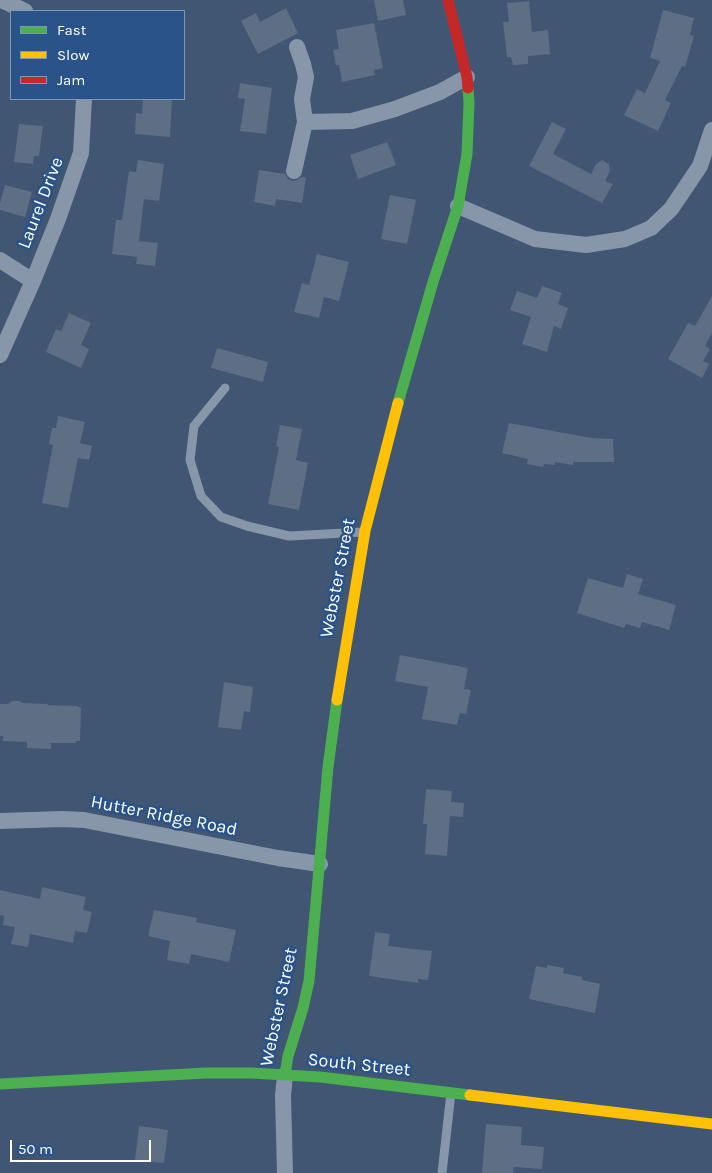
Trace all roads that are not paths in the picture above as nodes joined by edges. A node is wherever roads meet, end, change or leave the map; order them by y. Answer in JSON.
{"nodes":[{"id":1,"x":1,"y":0,"type":"edge"},
{"id":2,"x":448,"y":0,"type":"edge"},
{"id":3,"x":23,"y":10,"type":"edge"},
{"id":4,"x":297,"y":47,"type":"dead end"},
{"id":5,"x":467,"y":77,"type":"junction"},
{"id":6,"x":84,"y":100,"type":"edge"},
{"id":7,"x":305,"y":122,"type":"junction"},
{"id":8,"x":712,"y":130,"type":"edge"},
{"id":9,"x":294,"y":171,"type":"dead end"},
{"id":10,"x":458,"y":206,"type":"junction"},
{"id":11,"x":0,"y":260,"type":"edge"},
{"id":12,"x":33,"y":281,"type":"junction"},
{"id":13,"x":0,"y":355,"type":"edge"},
{"id":14,"x":225,"y":388,"type":"dead end"},
{"id":15,"x":365,"y":532,"type":"junction"},
{"id":16,"x":0,"y":821,"type":"edge"},
{"id":17,"x":320,"y":864,"type":"junction"},
{"id":18,"x":285,"y":1075,"type":"junction"},
{"id":19,"x":0,"y":1084,"type":"edge"},
{"id":20,"x":451,"y":1093,"type":"junction"},
{"id":21,"x":712,"y":1124,"type":"edge"},
{"id":22,"x":285,"y":1173,"type":"edge"},
{"id":23,"x":442,"y":1173,"type":"edge"}],
"edges":[{"from":1,"to":3,"type":"street"},
{"from":2,"to":5,"type":"street","name":"Webster Street"},
{"from":4,"to":7,"type":"street"},
{"from":5,"to":7,"type":"street"},
{"from":5,"to":10,"type":"street","name":"Webster Street"},
{"from":6,"to":12,"type":"street","name":"Laurel Drive"},
{"from":7,"to":9,"type":"street"},
{"from":8,"to":10,"type":"street"},
{"from":10,"to":15,"type":"street","name":"Webster Street"},
{"from":11,"to":12,"type":"street","name":"Laurel Drive"},
{"from":12,"to":13,"type":"street"},
{"from":14,"to":15,"type":"lane"},
{"from":15,"to":17,"type":"street","name":"Webster Street"},
{"from":16,"to":17,"type":"street","name":"Hutter Ridge Road"},
{"from":17,"to":18,"type":"street","name":"Webster Street"},
{"from":18,"to":19,"type":"street","name":"South Street"},
{"from":18,"to":20,"type":"street","name":"South Street"},
{"from":18,"to":22,"type":"street","name":"Webster Street"},
{"from":20,"to":21,"type":"street","name":"South Street"},
{"from":20,"to":23,"type":"lane"}]}
